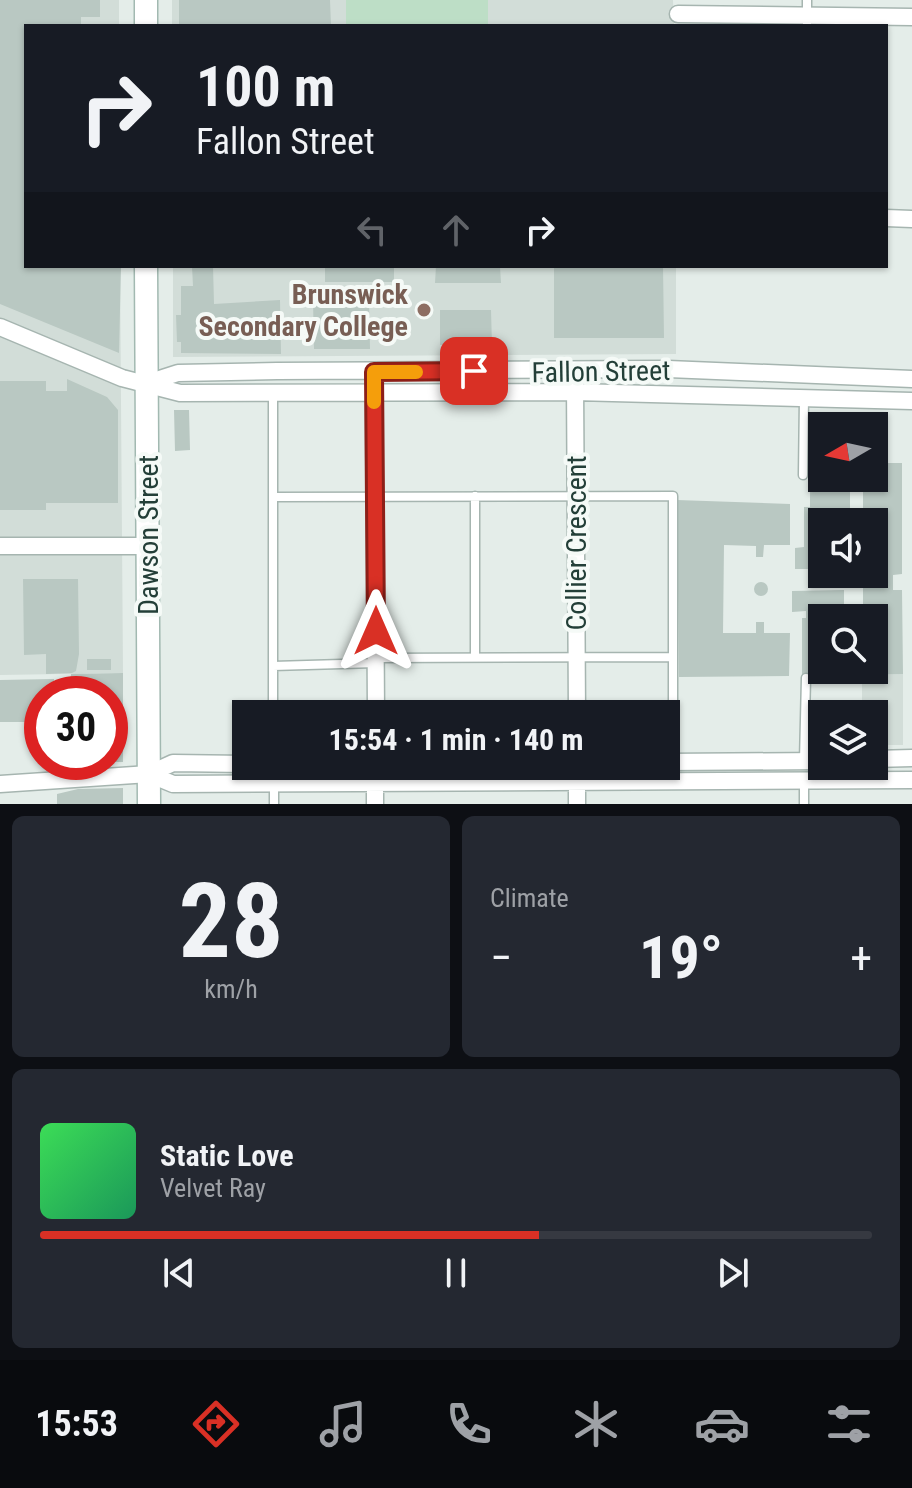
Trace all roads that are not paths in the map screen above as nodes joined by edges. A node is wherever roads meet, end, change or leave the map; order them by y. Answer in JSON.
{"nodes":[{"id":1,"x":146,"y":0,"type":"edge"},
{"id":2,"x":678,"y":14,"type":"dead end"},
{"id":3,"x":807,"y":14,"type":"edge"},
{"id":4,"x":912,"y":17,"type":"edge"},
{"id":5,"x":146,"y":24,"type":"edge"},
{"id":6,"x":888,"y":218,"type":"edge"},
{"id":7,"x":912,"y":219,"type":"edge"},
{"id":8,"x":146,"y":268,"type":"edge"},
{"id":9,"x":0,"y":327,"type":"edge"},
{"id":10,"x":374,"y":372,"type":"junction"},
{"id":11,"x":575,"y":372,"type":"junction"},
{"id":12,"x":912,"y":379,"type":"edge"},
{"id":13,"x":147,"y":383,"type":"junction"},
{"id":14,"x":375,"y":392,"type":"junction"},
{"id":15,"x":575,"y":392,"type":"junction"},
{"id":16,"x":273,"y":393,"type":"junction"},
{"id":17,"x":804,"y":397,"type":"junction"},
{"id":18,"x":912,"y":401,"type":"edge"},
{"id":19,"x":803,"y":475,"type":"dead end"},
{"id":20,"x":375,"y":496,"type":"junction"},
{"id":21,"x":475,"y":496,"type":"junction"},
{"id":22,"x":575,"y":496,"type":"junction"},
{"id":23,"x":273,"y":497,"type":"junction"},
{"id":24,"x":0,"y":546,"type":"edge"},
{"id":25,"x":148,"y":546,"type":"junction"},
{"id":26,"x":475,"y":657,"type":"junction"},
{"id":27,"x":576,"y":657,"type":"junction"},
{"id":28,"x":673,"y":657,"type":"junction"},
{"id":29,"x":376,"y":660,"type":"junction"},
{"id":30,"x":273,"y":666,"type":"junction"},
{"id":31,"x":806,"y":678,"type":"dead end"},
{"id":32,"x":273,"y":700,"type":"edge"},
{"id":33,"x":376,"y":700,"type":"edge"},
{"id":34,"x":577,"y":700,"type":"edge"},
{"id":35,"x":672,"y":700,"type":"edge"},
{"id":36,"x":912,"y":758,"type":"edge"},
{"id":37,"x":888,"y":759,"type":"edge"},
{"id":38,"x":804,"y":761,"type":"junction"},
{"id":39,"x":808,"y":761,"type":"edge"},
{"id":40,"x":680,"y":762,"type":"edge"},
{"id":41,"x":232,"y":764,"type":"edge"},
{"id":42,"x":149,"y":774,"type":"junction"},
{"id":43,"x":680,"y":777,"type":"edge"},
{"id":44,"x":274,"y":780,"type":"edge"},
{"id":45,"x":375,"y":780,"type":"edge"},
{"id":46,"x":456,"y":780,"type":"edge"},
{"id":47,"x":577,"y":780,"type":"edge"},
{"id":48,"x":912,"y":780,"type":"edge"},
{"id":49,"x":804,"y":781,"type":"junction"},
{"id":50,"x":0,"y":784,"type":"edge"},
{"id":51,"x":274,"y":784,"type":"junction"},
{"id":52,"x":375,"y":784,"type":"junction"},
{"id":53,"x":149,"y":804,"type":"edge"},
{"id":54,"x":274,"y":804,"type":"edge"},
{"id":55,"x":375,"y":804,"type":"edge"},
{"id":56,"x":577,"y":804,"type":"edge"},
{"id":57,"x":804,"y":804,"type":"edge"}],
"edges":[{"from":1,"to":5,"type":"street"},
{"from":2,"to":3,"type":"street"},
{"from":3,"to":4,"type":"street"},
{"from":6,"to":7,"type":"street"},
{"from":8,"to":13,"type":"street","name":"Dawson Street"},
{"from":9,"to":13,"type":"street","name":"Fallon Street"},
{"from":10,"to":11,"type":"street","name":"Fallon Street"},
{"from":10,"to":13,"type":"street","name":"Fallon Street"},
{"from":10,"to":14,"type":"street"},
{"from":11,"to":12,"type":"street","name":"Fallon Street"},
{"from":11,"to":15,"type":"street","name":"Collier Crescent"},
{"from":13,"to":16,"type":"street","name":"Fallon Street"},
{"from":13,"to":25,"type":"street","name":"Dawson Street"},
{"from":14,"to":15,"type":"street","name":"Fallon Street"},
{"from":14,"to":16,"type":"street","name":"Fallon Street"},
{"from":14,"to":20,"type":"street"},
{"from":15,"to":17,"type":"street","name":"Fallon Street"},
{"from":15,"to":22,"type":"street","name":"Collier Crescent"},
{"from":16,"to":23,"type":"lane"},
{"from":17,"to":18,"type":"street","name":"Fallon Street"},
{"from":17,"to":19,"type":"lane"},
{"from":20,"to":21,"type":"lane"},
{"from":20,"to":23,"type":"lane"},
{"from":20,"to":29,"type":"street"},
{"from":21,"to":22,"type":"lane"},
{"from":21,"to":26,"type":"lane"},
{"from":22,"to":27,"type":"street","name":"Collier Crescent"},
{"from":22,"to":28,"type":"lane"},
{"from":23,"to":30,"type":"lane"},
{"from":24,"to":25,"type":"street"},
{"from":25,"to":42,"type":"street","name":"Dawson Street"},
{"from":26,"to":27,"type":"lane"},
{"from":26,"to":29,"type":"lane"},
{"from":27,"to":28,"type":"lane"},
{"from":27,"to":34,"type":"street","name":"Collier Crescent"},
{"from":28,"to":35,"type":"lane"},
{"from":29,"to":30,"type":"lane"},
{"from":29,"to":33,"type":"street"},
{"from":30,"to":32,"type":"lane"},
{"from":31,"to":38,"type":"lane"},
{"from":36,"to":37,"type":"street"},
{"from":38,"to":39,"type":"street"},
{"from":38,"to":40,"type":"street"},
{"from":41,"to":42,"type":"street"},
{"from":42,"to":50,"type":"street"},
{"from":42,"to":51,"type":"street"},
{"from":42,"to":53,"type":"street","name":"Dawson Street"},
{"from":43,"to":49,"type":"street"},
{"from":44,"to":51,"type":"lane"},
{"from":45,"to":52,"type":"street"},
{"from":46,"to":52,"type":"street"},
{"from":47,"to":56,"type":"street"},
{"from":48,"to":49,"type":"street"},
{"from":49,"to":57,"type":"lane"},
{"from":51,"to":52,"type":"street"},
{"from":51,"to":54,"type":"lane"},
{"from":52,"to":55,"type":"street"}]}
